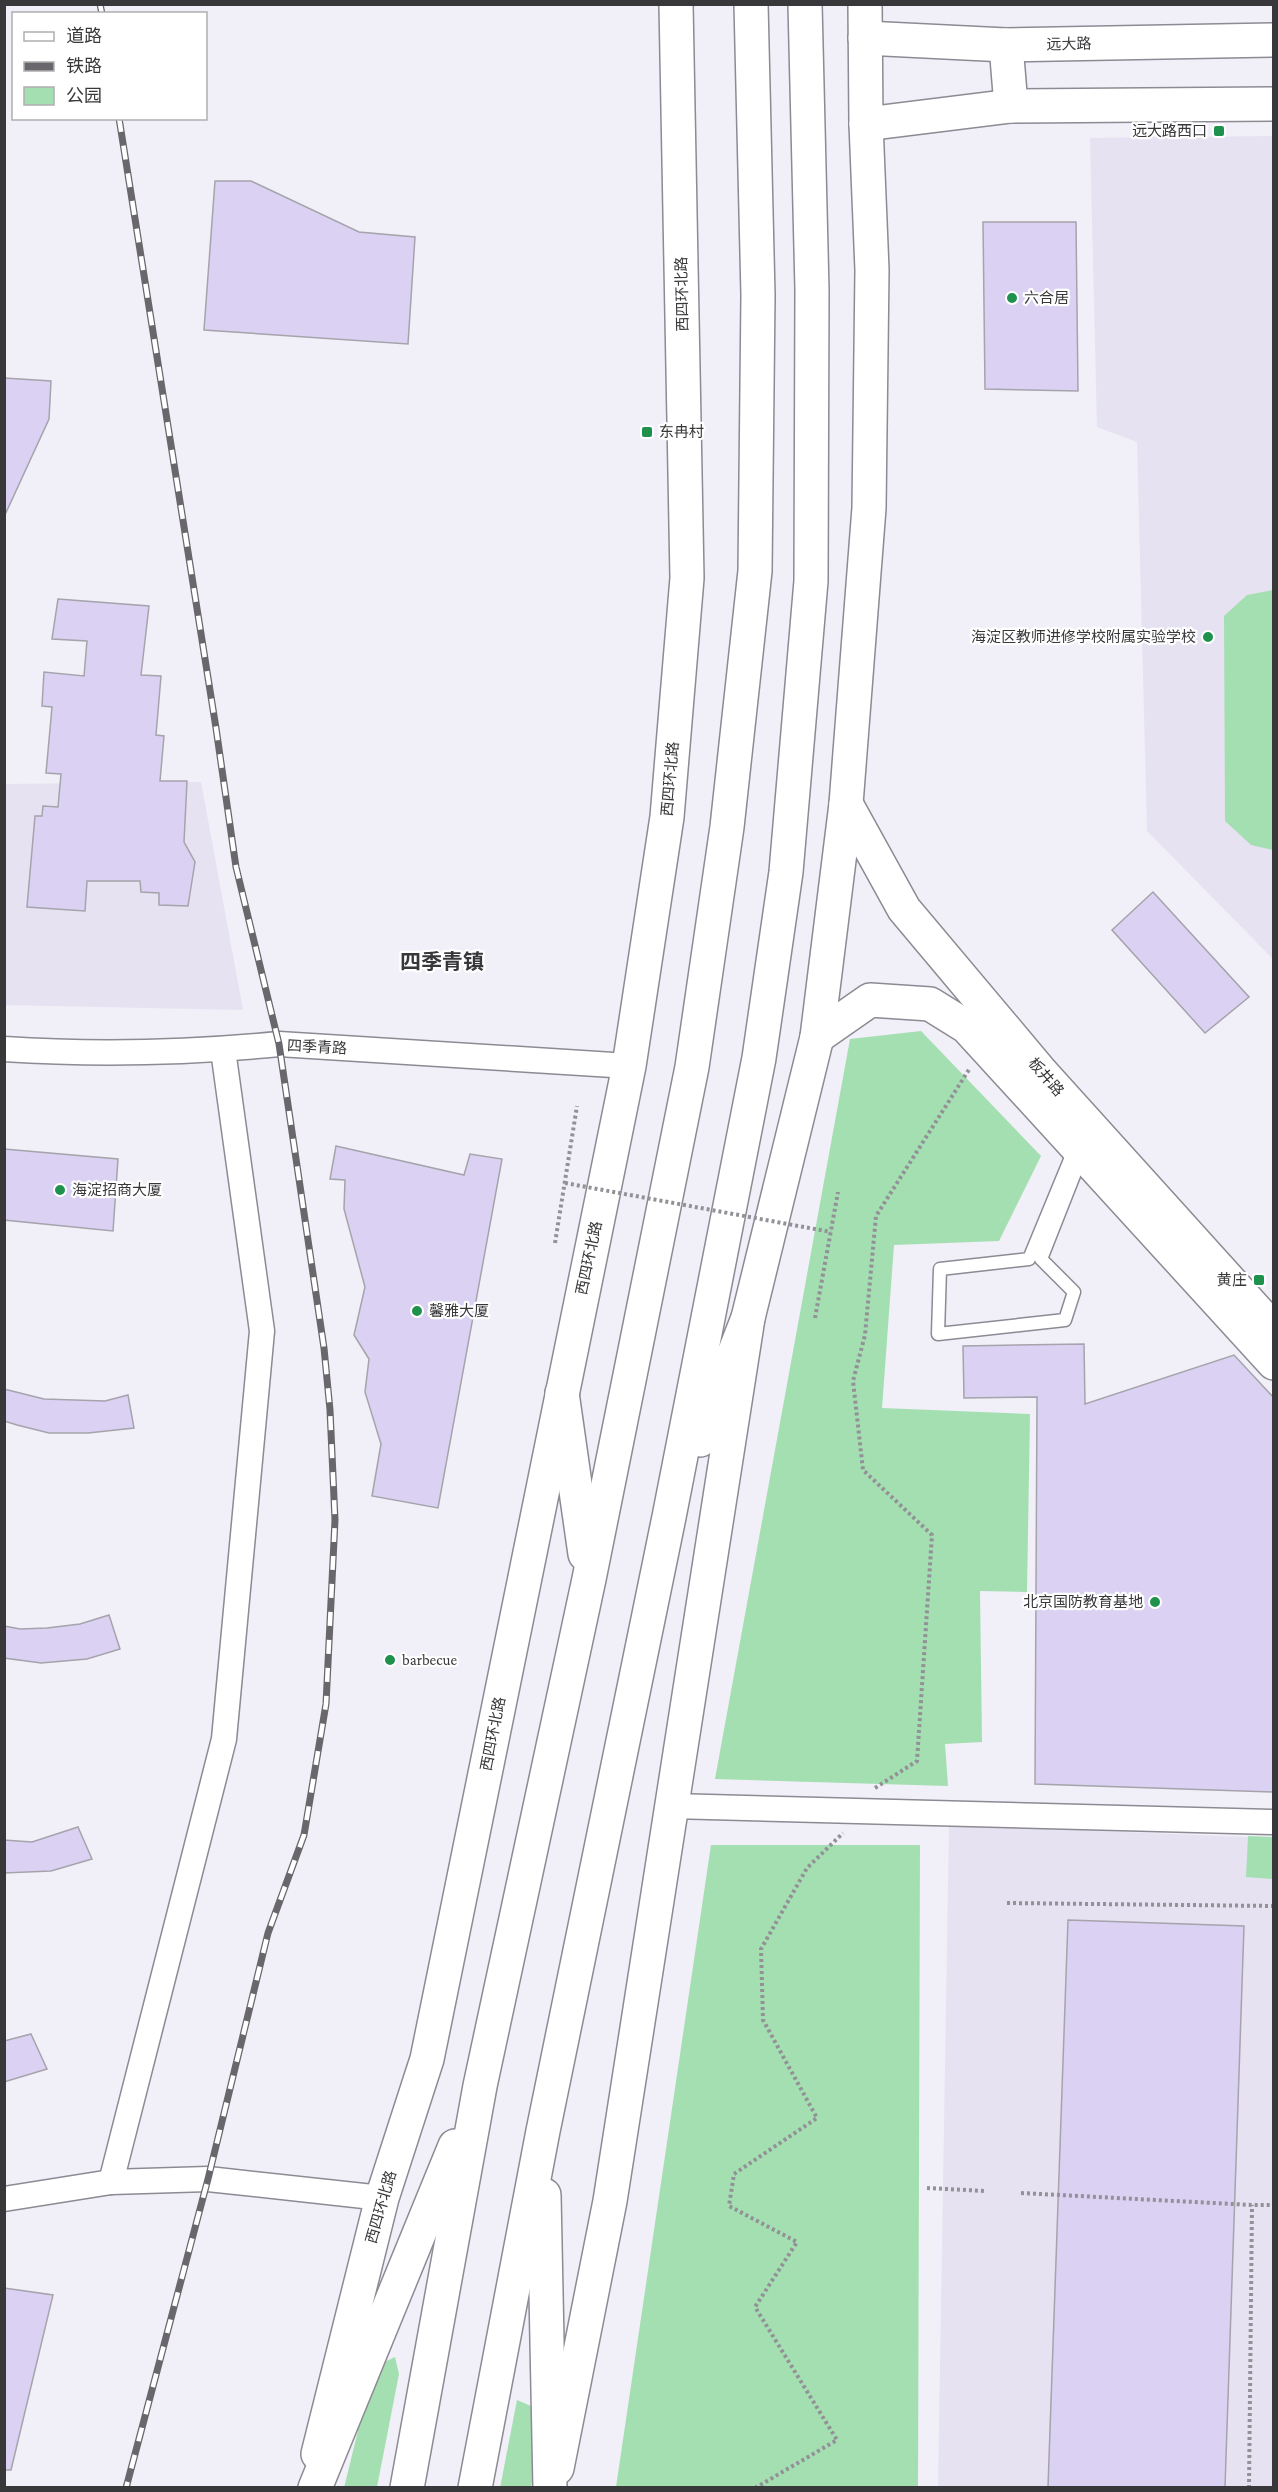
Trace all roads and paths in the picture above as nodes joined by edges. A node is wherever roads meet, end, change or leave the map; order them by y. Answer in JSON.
{"nodes":[{"id":1,"x":676,"y":4,"type":"edge"},
{"id":2,"x":751,"y":4,"type":"edge"},
{"id":3,"x":805,"y":4,"type":"edge"},
{"id":4,"x":865,"y":4,"type":"edge"},
{"id":5,"x":865,"y":38,"type":"junction"},
{"id":6,"x":1274,"y":40,"type":"edge"},
{"id":7,"x":1006,"y":45,"type":"junction"},
{"id":8,"x":1274,"y":104,"type":"edge"},
{"id":9,"x":1011,"y":106,"type":"junction"},
{"id":10,"x":866,"y":124,"type":"junction"},
{"id":11,"x":846,"y":804,"type":"junction"},
{"id":12,"x":817,"y":1037,"type":"junction"},
{"id":13,"x":4,"y":1048,"type":"edge"},
{"id":14,"x":223,"y":1050,"type":"junction"},
{"id":15,"x":972,"y":1065,"type":"dead end"},
{"id":16,"x":629,"y":1066,"type":"junction"},
{"id":17,"x":577,"y":1106,"type":"dead end"},
{"id":18,"x":1079,"y":1150,"type":"junction"},
{"id":19,"x":565,"y":1183,"type":"junction"},
{"id":20,"x":838,"y":1192,"type":"dead end"},
{"id":21,"x":831,"y":1232,"type":"junction"},
{"id":22,"x":555,"y":1243,"type":"dead end"},
{"id":23,"x":748,"y":1318,"type":"junction"},
{"id":24,"x":815,"y":1318,"type":"dead end"},
{"id":25,"x":1274,"y":1330,"type":"edge"},
{"id":26,"x":1274,"y":1363,"type":"edge"},
{"id":27,"x":561,"y":1393,"type":"junction"},
{"id":28,"x":669,"y":1517,"type":"junction"},
{"id":29,"x":589,"y":1579,"type":"junction"},
{"id":30,"x":672,"y":1806,"type":"junction"},
{"id":31,"x":866,"y":1811,"type":"junction"},
{"id":32,"x":1274,"y":1822,"type":"edge"},
{"id":33,"x":1007,"y":1903,"type":"dead end"},
{"id":34,"x":1274,"y":1906,"type":"edge"},
{"id":35,"x":480,"y":2086,"type":"junction"},
{"id":36,"x":543,"y":2131,"type":"junction"},
{"id":37,"x":111,"y":2182,"type":"junction"},
{"id":38,"x":927,"y":2188,"type":"dead end"},
{"id":39,"x":985,"y":2191,"type":"dead end"},
{"id":40,"x":1021,"y":2193,"type":"dead end"},
{"id":41,"x":382,"y":2198,"type":"junction"},
{"id":42,"x":4,"y":2199,"type":"edge"},
{"id":43,"x":1252,"y":2205,"type":"junction"},
{"id":44,"x":1274,"y":2205,"type":"edge"},
{"id":45,"x":310,"y":2487,"type":"edge"},
{"id":46,"x":315,"y":2487,"type":"edge"},
{"id":47,"x":407,"y":2487,"type":"edge"},
{"id":48,"x":474,"y":2487,"type":"edge"},
{"id":49,"x":552,"y":2487,"type":"edge"},
{"id":50,"x":755,"y":2487,"type":"edge"},
{"id":51,"x":1249,"y":2487,"type":"edge"}],
"edges":[{"from":1,"to":16,"type":"main road","name":"西四环北路"},
{"from":2,"to":29,"type":"main road"},
{"from":3,"to":28,"type":"main road"},
{"from":4,"to":5,"type":"main road"},
{"from":5,"to":7,"type":"main road","name":"远大路"},
{"from":5,"to":10,"type":"main road"},
{"from":6,"to":7,"type":"main road","name":"远大路"},
{"from":7,"to":9,"type":"main road"},
{"from":8,"to":9,"type":"main road"},
{"from":9,"to":10,"type":"main road"},
{"from":10,"to":11,"type":"main road"},
{"from":11,"to":12,"type":"main road"},
{"from":11,"to":25,"type":"main road","name":"板井路"},
{"from":12,"to":18,"type":"main road"},
{"from":12,"to":23,"type":"main road"},
{"from":13,"to":14,"type":"street","name":"四季青路"},
{"from":14,"to":16,"type":"street","name":"四季青路"},
{"from":14,"to":37,"type":"street"},
{"from":15,"to":31,"type":"path"},
{"from":16,"to":27,"type":"main road","name":"西四环北路"},
{"from":17,"to":19,"type":"path"},
{"from":18,"to":18,"type":"lane"},
{"from":18,"to":26,"type":"main road"},
{"from":19,"to":21,"type":"path","bridge":true},
{"from":19,"to":22,"type":"path"},
{"from":20,"to":21,"type":"path"},
{"from":21,"to":24,"type":"path"},
{"from":23,"to":28,"type":"main road"},
{"from":23,"to":30,"type":"main road"},
{"from":27,"to":29,"type":"main road"},
{"from":27,"to":41,"type":"main road","name":"西四环北路"},
{"from":28,"to":36,"type":"main road"},
{"from":29,"to":35,"type":"main road"},
{"from":30,"to":31,"type":"street"},
{"from":30,"to":49,"type":"main road"},
{"from":31,"to":32,"type":"street"},
{"from":31,"to":50,"type":"path"},
{"from":33,"to":34,"type":"path"},
{"from":35,"to":46,"type":"main road"},
{"from":35,"to":47,"type":"main road"},
{"from":36,"to":48,"type":"main road"},
{"from":36,"to":49,"type":"main road"},
{"from":37,"to":41,"type":"street"},
{"from":37,"to":42,"type":"street"},
{"from":38,"to":39,"type":"path"},
{"from":40,"to":43,"type":"path"},
{"from":41,"to":45,"type":"main road","name":"西四环北路"},
{"from":43,"to":44,"type":"path"},
{"from":43,"to":51,"type":"path"}]}
